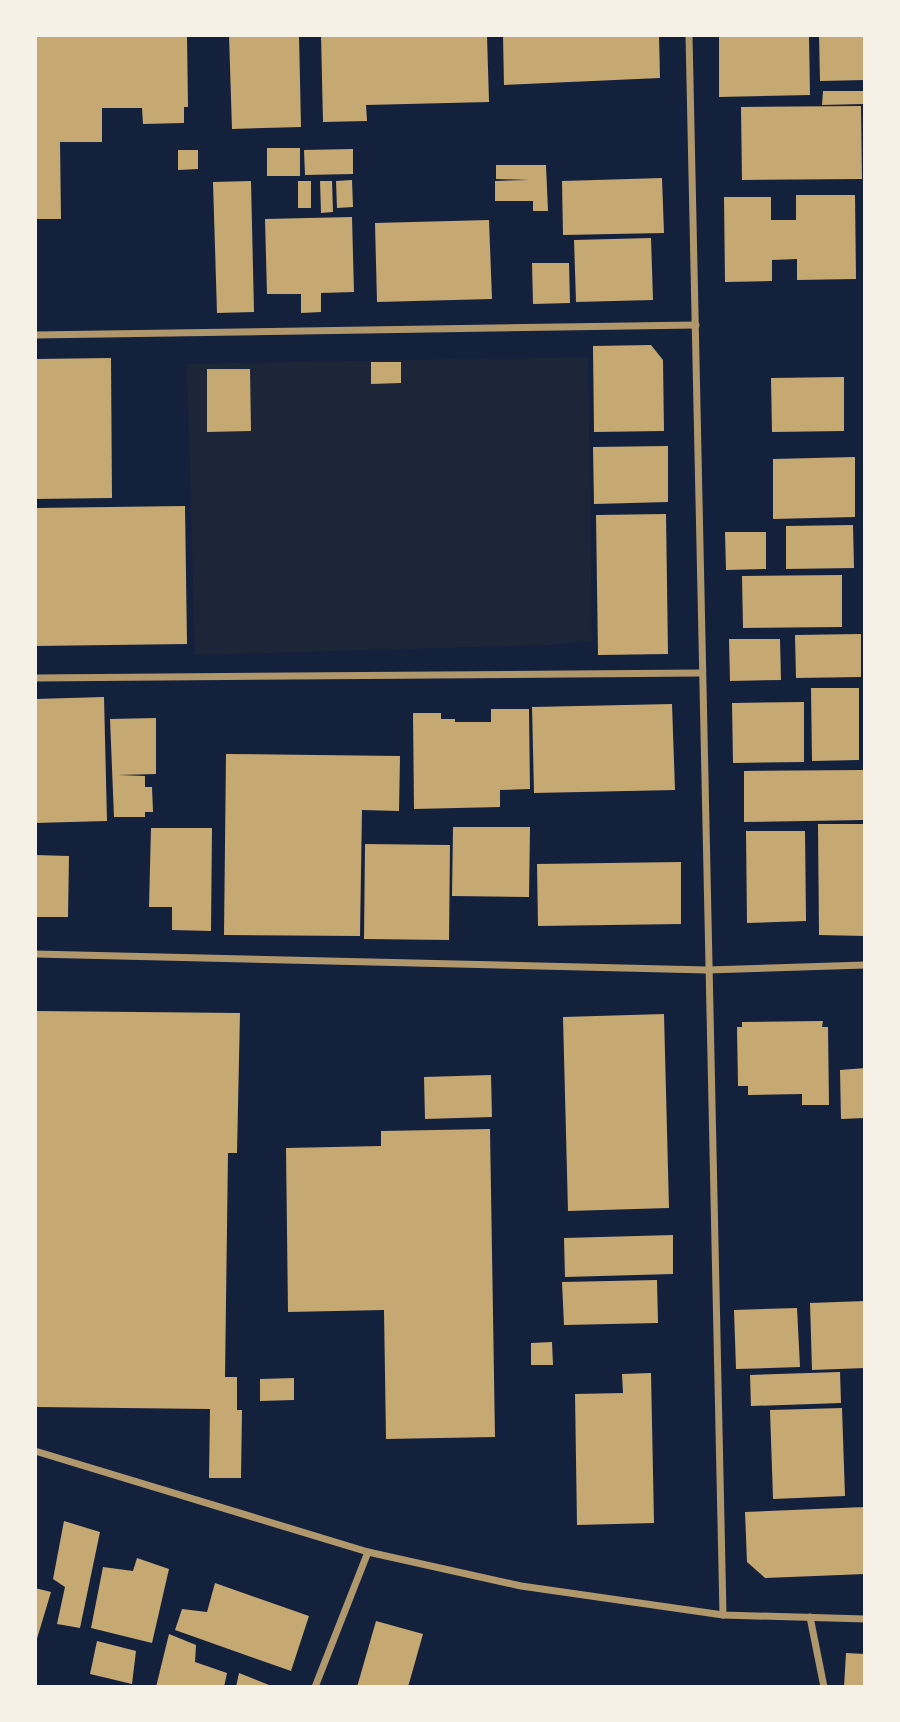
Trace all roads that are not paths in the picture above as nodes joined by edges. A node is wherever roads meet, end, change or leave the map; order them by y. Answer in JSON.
{"nodes":[{"id":1,"x":689,"y":35,"type":"edge"},
{"id":2,"x":696,"y":325,"type":"junction"},
{"id":3,"x":35,"y":335,"type":"edge"},
{"id":4,"x":701,"y":673,"type":"junction"},
{"id":5,"x":35,"y":678,"type":"edge"},
{"id":6,"x":35,"y":954,"type":"edge"},
{"id":7,"x":865,"y":965,"type":"edge"},
{"id":8,"x":707,"y":970,"type":"junction"},
{"id":9,"x":35,"y":1451,"type":"edge"},
{"id":10,"x":368,"y":1552,"type":"junction"},
{"id":11,"x":723,"y":1615,"type":"junction"},
{"id":12,"x":810,"y":1617,"type":"junction"},
{"id":13,"x":865,"y":1619,"type":"edge"},
{"id":14,"x":314,"y":1687,"type":"edge"},
{"id":15,"x":824,"y":1687,"type":"edge"}],
"edges":[{"from":1,"to":2,"type":"street"},
{"from":2,"to":3,"type":"street"},
{"from":2,"to":4,"type":"street"},
{"from":4,"to":5,"type":"street"},
{"from":4,"to":8,"type":"street"},
{"from":6,"to":8,"type":"street"},
{"from":7,"to":8,"type":"street"},
{"from":8,"to":11,"type":"street"},
{"from":9,"to":10,"type":"street"},
{"from":10,"to":11,"type":"street"},
{"from":10,"to":14,"type":"street"},
{"from":11,"to":12,"type":"street"},
{"from":12,"to":13,"type":"street"},
{"from":12,"to":15,"type":"street"}]}
